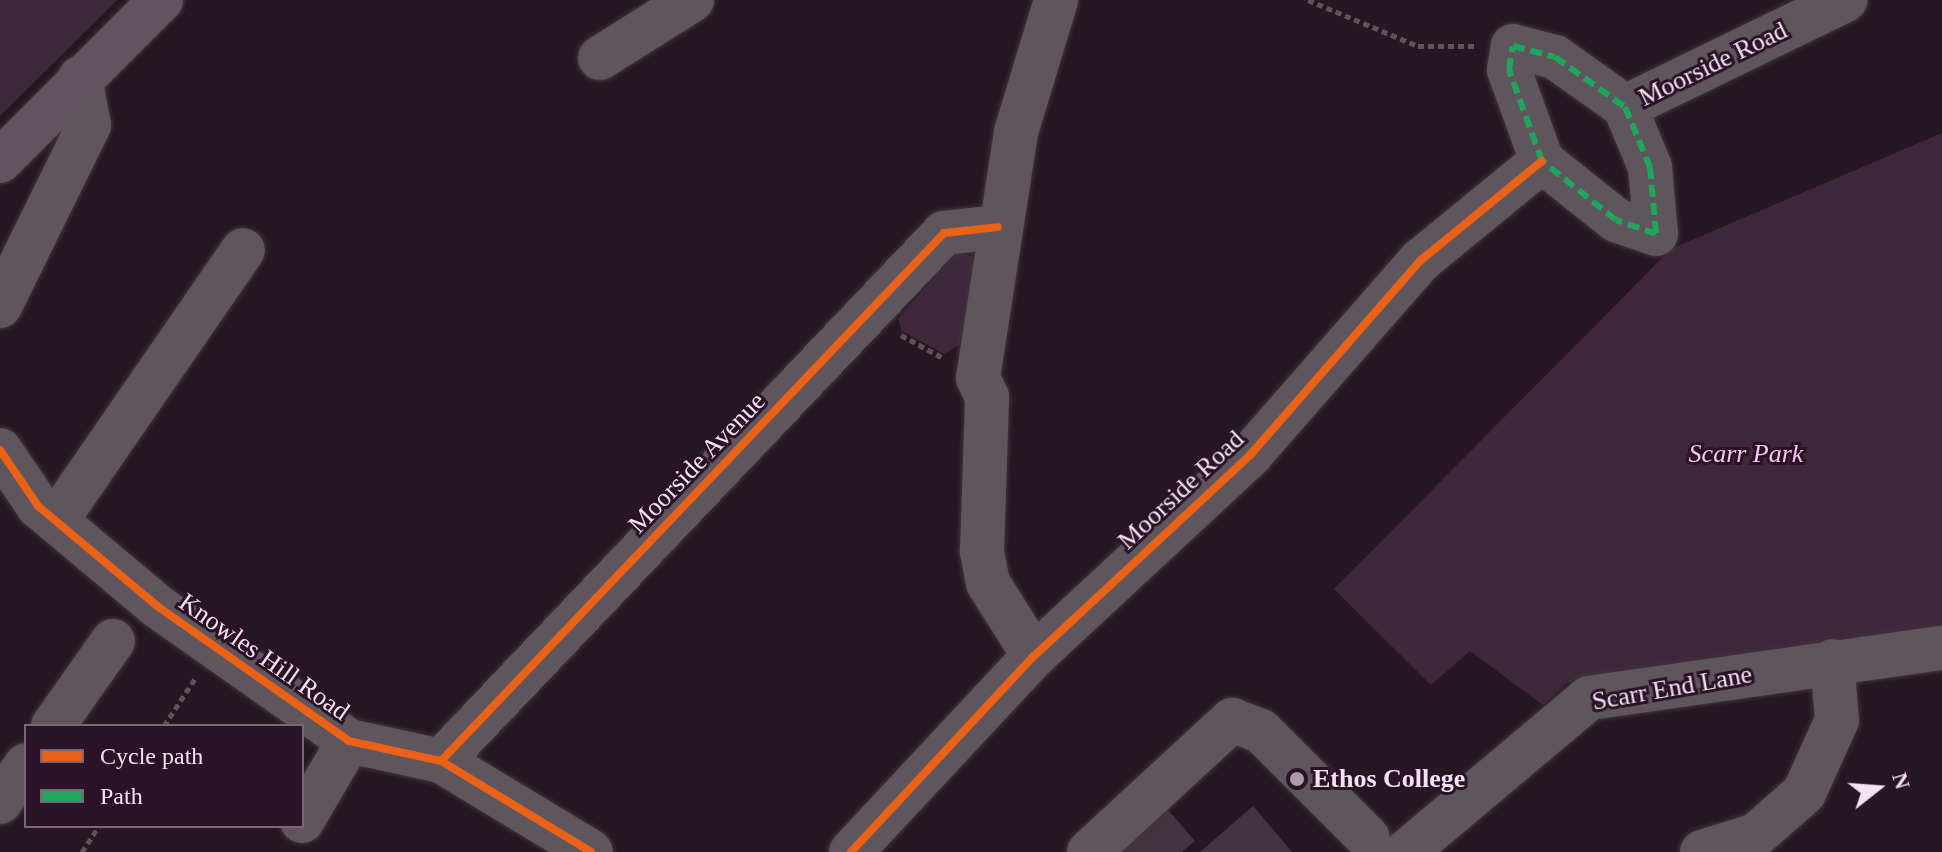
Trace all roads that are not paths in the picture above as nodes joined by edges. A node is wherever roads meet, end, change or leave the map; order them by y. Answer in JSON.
{"nodes":[{"id":1,"x":161,"y":0,"type":"edge"},
{"id":2,"x":692,"y":0,"type":"edge"},
{"id":3,"x":1056,"y":0,"type":"edge"},
{"id":4,"x":1845,"y":0,"type":"edge"},
{"id":5,"x":600,"y":58,"type":"dead end"},
{"id":6,"x":80,"y":78,"type":"junction"},
{"id":7,"x":1625,"y":107,"type":"junction"},
{"id":8,"x":0,"y":161,"type":"edge"},
{"id":9,"x":1542,"y":161,"type":"junction"},
{"id":10,"x":998,"y":227,"type":"junction"},
{"id":11,"x":243,"y":250,"type":"dead end"},
{"id":12,"x":0,"y":306,"type":"edge"},
{"id":13,"x":0,"y":450,"type":"edge"},
{"id":14,"x":56,"y":521,"type":"junction"},
{"id":15,"x":113,"y":641,"type":"dead end"},
{"id":16,"x":1942,"y":648,"type":"edge"},
{"id":17,"x":1034,"y":656,"type":"junction"},
{"id":18,"x":1832,"y":661,"type":"junction"},
{"id":19,"x":54,"y":724,"type":"edge"},
{"id":20,"x":349,"y":741,"type":"junction"},
{"id":21,"x":441,"y":761,"type":"junction"},
{"id":22,"x":24,"y":768,"type":"edge"},
{"id":23,"x":0,"y":802,"type":"edge"},
{"id":24,"x":304,"y":818,"type":"edge"},
{"id":25,"x":298,"y":828,"type":"edge"},
{"id":26,"x":1387,"y":845,"type":"edge"},
{"id":27,"x":284,"y":852,"type":"edge"},
{"id":28,"x":591,"y":852,"type":"edge"},
{"id":29,"x":851,"y":852,"type":"edge"},
{"id":30,"x":1089,"y":852,"type":"edge"},
{"id":31,"x":1702,"y":852,"type":"edge"}],
"edges":[{"from":1,"to":6,"type":"main road"},
{"from":2,"to":5,"type":"street"},
{"from":3,"to":10,"type":"street"},
{"from":4,"to":7,"type":"street","name":"Moorside Road"},
{"from":6,"to":8,"type":"main road"},
{"from":6,"to":12,"type":"street"},
{"from":7,"to":9,"type":"street","name":"Moorside Road"},
{"from":7,"to":9,"type":"street","name":"Moorside Road"},
{"from":9,"to":17,"type":"street","name":"Moorside Road"},
{"from":10,"to":17,"type":"street"},
{"from":10,"to":21,"type":"street","name":"Moorside Avenue"},
{"from":11,"to":14,"type":"street"},
{"from":13,"to":14,"type":"street","name":"Knowles Hill Road"},
{"from":14,"to":20,"type":"street","name":"Knowles Hill Road"},
{"from":15,"to":19,"type":"street"},
{"from":16,"to":18,"type":"street","name":"Scarr End Lane"},
{"from":17,"to":29,"type":"street","name":"Moorside Road"},
{"from":18,"to":26,"type":"street","name":"Scarr End Lane"},
{"from":18,"to":31,"type":"street"},
{"from":20,"to":21,"type":"street","name":"Knowles Hill Road"},
{"from":20,"to":24,"type":"street"},
{"from":21,"to":28,"type":"street","name":"Knowles Hill Road"},
{"from":22,"to":23,"type":"street"},
{"from":25,"to":27,"type":"street"},
{"from":26,"to":30,"type":"street"}]}
